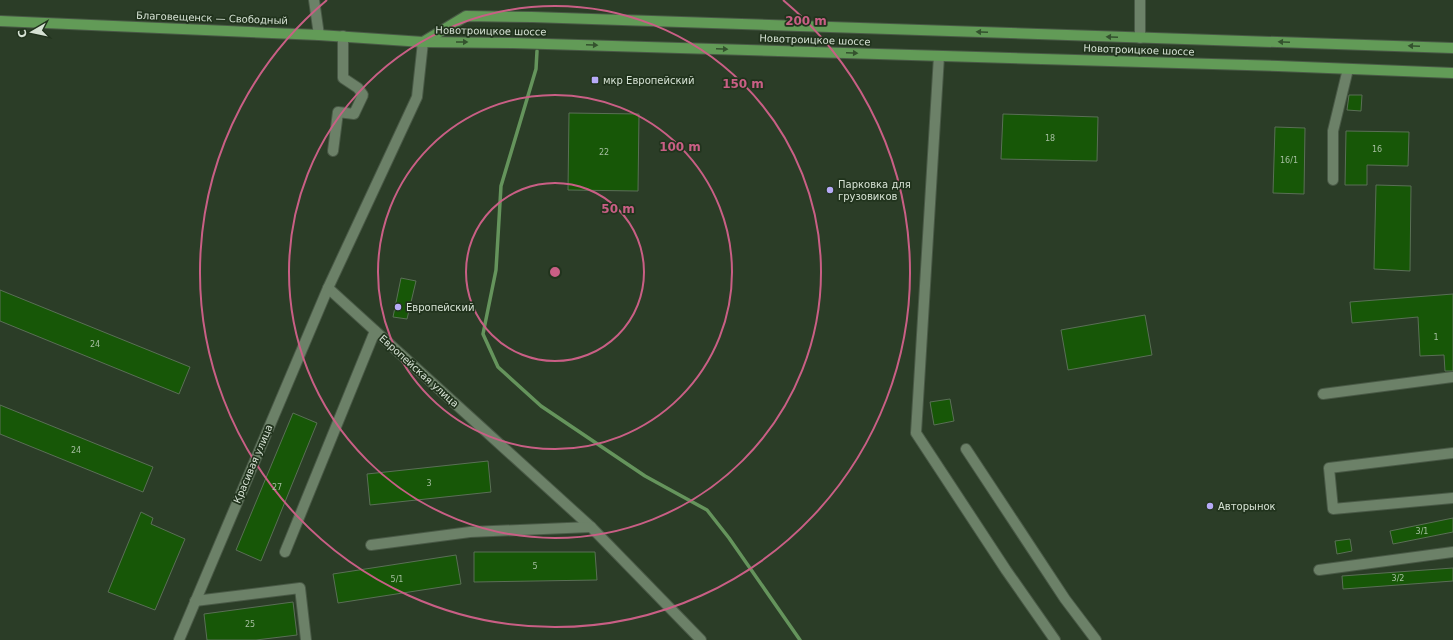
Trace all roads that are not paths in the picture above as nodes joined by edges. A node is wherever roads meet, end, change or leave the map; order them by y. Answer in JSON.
{"nodes":[{"id":1,"x":314,"y":0,"type":"edge"},
{"id":2,"x":1140,"y":0,"type":"edge"},
{"id":3,"x":0,"y":21,"type":"edge"},
{"id":4,"x":319,"y":35,"type":"junction"},
{"id":5,"x":343,"y":36,"type":"junction"},
{"id":6,"x":1140,"y":38,"type":"junction"},
{"id":7,"x":423,"y":42,"type":"junction"},
{"id":8,"x":1453,"y":48,"type":"edge"},
{"id":9,"x":939,"y":56,"type":"junction"},
{"id":10,"x":1348,"y":69,"type":"junction"},
{"id":11,"x":1453,"y":73,"type":"edge"},
{"id":12,"x":332,"y":151,"type":"dead end"},
{"id":13,"x":1334,"y":180,"type":"dead end"},
{"id":14,"x":328,"y":288,"type":"junction"},
{"id":15,"x":375,"y":331,"type":"junction"},
{"id":16,"x":1453,"y":377,"type":"edge"},
{"id":17,"x":1323,"y":394,"type":"dead end"},
{"id":18,"x":966,"y":449,"type":"dead end"},
{"id":19,"x":1453,"y":453,"type":"edge"},
{"id":20,"x":1453,"y":498,"type":"edge"},
{"id":21,"x":591,"y":527,"type":"junction"},
{"id":22,"x":371,"y":545,"type":"dead end"},
{"id":23,"x":285,"y":552,"type":"dead end"},
{"id":24,"x":1453,"y":552,"type":"edge"},
{"id":25,"x":1319,"y":570,"type":"dead end"},
{"id":26,"x":195,"y":601,"type":"junction"},
{"id":27,"x":179,"y":640,"type":"edge"},
{"id":28,"x":306,"y":640,"type":"edge"},
{"id":29,"x":701,"y":640,"type":"edge"},
{"id":30,"x":1055,"y":640,"type":"edge"},
{"id":31,"x":1096,"y":640,"type":"edge"}],
"edges":[{"from":1,"to":4,"type":"street"},
{"from":2,"to":6,"type":"street"},
{"from":3,"to":4,"type":"main road","name":"Благовещенск — Свободный"},
{"from":4,"to":5,"type":"main road","name":"Благовещенск — Свободный"},
{"from":5,"to":7,"type":"main road","name":"Благовещенск — Свободный"},
{"from":5,"to":12,"type":"street"},
{"from":6,"to":7,"type":"main road","name":"Новотроицкое шоссе","one_way":true},
{"from":8,"to":6,"type":"main road","name":"Новотроицкое шоссе","one_way":true},
{"from":7,"to":9,"type":"main road","name":"Новотроицкое шоссе","one_way":true},
{"from":7,"to":14,"type":"street"},
{"from":9,"to":10,"type":"main road","name":"Новотроицкое шоссе"},
{"from":9,"to":30,"type":"street"},
{"from":10,"to":11,"type":"main road","name":"Новотроицкое шоссе"},
{"from":10,"to":13,"type":"street"},
{"from":14,"to":15,"type":"street","name":"Европейская улица"},
{"from":14,"to":26,"type":"street","name":"Красивая улица"},
{"from":15,"to":21,"type":"street","name":"Европейская улица"},
{"from":15,"to":23,"type":"street"},
{"from":16,"to":17,"type":"street"},
{"from":18,"to":31,"type":"street"},
{"from":19,"to":20,"type":"street"},
{"from":21,"to":22,"type":"street"},
{"from":21,"to":29,"type":"street","name":"Европейская улица"},
{"from":24,"to":25,"type":"street"},
{"from":26,"to":27,"type":"street","name":"Красивая улица"},
{"from":26,"to":28,"type":"street"}]}
